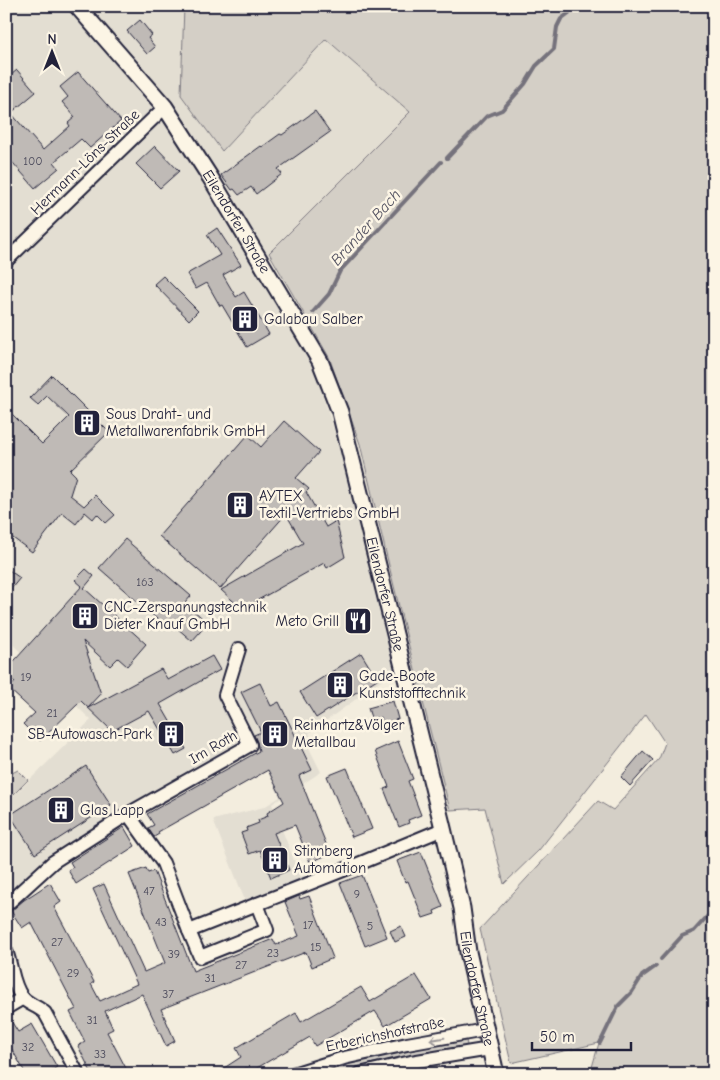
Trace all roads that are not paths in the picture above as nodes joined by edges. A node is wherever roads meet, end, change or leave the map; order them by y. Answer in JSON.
{"nodes":[{"id":1,"x":77,"y":6,"type":"edge"},
{"id":2,"x":165,"y":107,"type":"junction"},
{"id":3,"x":6,"y":261,"type":"edge"},
{"id":4,"x":239,"y":649,"type":"dead end"},
{"id":5,"x":128,"y":814,"type":"junction"},
{"id":6,"x":443,"y":829,"type":"junction"},
{"id":7,"x":257,"y":904,"type":"junction"},
{"id":8,"x":6,"y":905,"type":"edge"},
{"id":9,"x":190,"y":930,"type":"junction"},
{"id":10,"x":6,"y":951,"type":"edge"},
{"id":11,"x":23,"y":998,"type":"junction"},
{"id":12,"x":6,"y":1008,"type":"edge"},
{"id":13,"x":486,"y":1030,"type":"junction"},
{"id":14,"x":490,"y":1049,"type":"junction"},
{"id":15,"x":78,"y":1074,"type":"edge"},
{"id":16,"x":293,"y":1074,"type":"edge"},
{"id":17,"x":359,"y":1074,"type":"edge"},
{"id":18,"x":496,"y":1074,"type":"edge"}],
"edges":[{"from":1,"to":2,"type":"street","name":"Eilendorfer Straße"},
{"from":2,"to":3,"type":"street","name":"Hermann-Löns-Straße"},
{"from":2,"to":6,"type":"street","name":"Eilendorfer Straße"},
{"from":4,"to":5,"type":"street","name":"Im Roth"},
{"from":5,"to":8,"type":"street","name":"Im Roth"},
{"from":5,"to":9,"type":"street"},
{"from":6,"to":7,"type":"street"},
{"from":6,"to":13,"type":"street","name":"Eilendorfer Straße"},
{"from":7,"to":9,"type":"street"},
{"from":7,"to":9,"type":"street"},
{"from":10,"to":11,"type":"street"},
{"from":11,"to":12,"type":"street"},
{"from":11,"to":15,"type":"street"},
{"from":13,"to":14,"type":"street","name":"Eilendorfer Straße"},
{"from":13,"to":16,"type":"street","name":"Erberichshofstraße","one_way":true},
{"from":14,"to":17,"type":"street"},
{"from":14,"to":18,"type":"street","name":"Eilendorfer Straße"}]}
